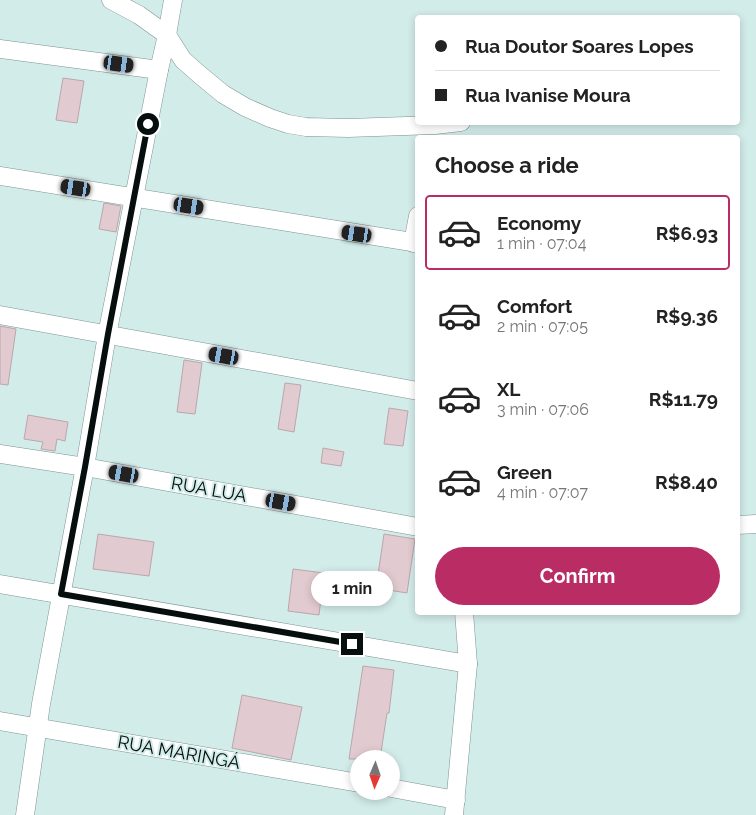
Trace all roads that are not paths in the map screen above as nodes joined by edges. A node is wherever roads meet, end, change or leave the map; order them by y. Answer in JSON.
{"nodes":[{"id":1,"x":111,"y":0,"type":"edge"},
{"id":2,"x":173,"y":0,"type":"edge"},
{"id":3,"x":167,"y":35,"type":"junction"},
{"id":4,"x":0,"y":49,"type":"edge"},
{"id":5,"x":158,"y":70,"type":"junction"},
{"id":6,"x":453,"y":125,"type":"edge"},
{"id":7,"x":433,"y":132,"type":"edge"},
{"id":8,"x":0,"y":176,"type":"edge"},
{"id":9,"x":134,"y":197,"type":"junction"},
{"id":10,"x":415,"y":243,"type":"edge"},
{"id":11,"x":0,"y":315,"type":"edge"},
{"id":12,"x":108,"y":334,"type":"junction"},
{"id":13,"x":415,"y":390,"type":"edge"},
{"id":14,"x":0,"y":454,"type":"edge"},
{"id":15,"x":85,"y":467,"type":"junction"},
{"id":16,"x":756,"y":524,"type":"edge"},
{"id":17,"x":740,"y":525,"type":"edge"},
{"id":18,"x":415,"y":526,"type":"edge"},
{"id":19,"x":0,"y":584,"type":"edge"},
{"id":20,"x":61,"y":594,"type":"junction"},
{"id":21,"x":464,"y":615,"type":"edge"},
{"id":22,"x":468,"y":664,"type":"junction"},
{"id":23,"x":0,"y":721,"type":"edge"},
{"id":24,"x":37,"y":727,"type":"junction"},
{"id":25,"x":350,"y":781,"type":"edge"},
{"id":26,"x":400,"y":791,"type":"edge"},
{"id":27,"x":455,"y":807,"type":"edge"},
{"id":28,"x":24,"y":815,"type":"edge"}],
"edges":[{"from":1,"to":3,"type":"street"},
{"from":2,"to":3,"type":"street"},
{"from":3,"to":5,"type":"street"},
{"from":3,"to":7,"type":"street"},
{"from":4,"to":5,"type":"street"},
{"from":5,"to":9,"type":"street"},
{"from":6,"to":7,"type":"street"},
{"from":8,"to":9,"type":"street"},
{"from":9,"to":10,"type":"street"},
{"from":9,"to":12,"type":"street"},
{"from":11,"to":12,"type":"street"},
{"from":12,"to":13,"type":"street"},
{"from":12,"to":15,"type":"street"},
{"from":14,"to":15,"type":"street","name":"RUA LUA"},
{"from":15,"to":18,"type":"street","name":"RUA LUA"},
{"from":15,"to":20,"type":"street"},
{"from":16,"to":17,"type":"street"},
{"from":19,"to":20,"type":"street"},
{"from":20,"to":22,"type":"street"},
{"from":20,"to":24,"type":"street"},
{"from":21,"to":22,"type":"street"},
{"from":22,"to":27,"type":"street"},
{"from":23,"to":24,"type":"street","name":"RUA MARINGÁ"},
{"from":24,"to":25,"type":"street","name":"RUA MARINGÁ"},
{"from":24,"to":28,"type":"street"},
{"from":26,"to":27,"type":"street"}]}
